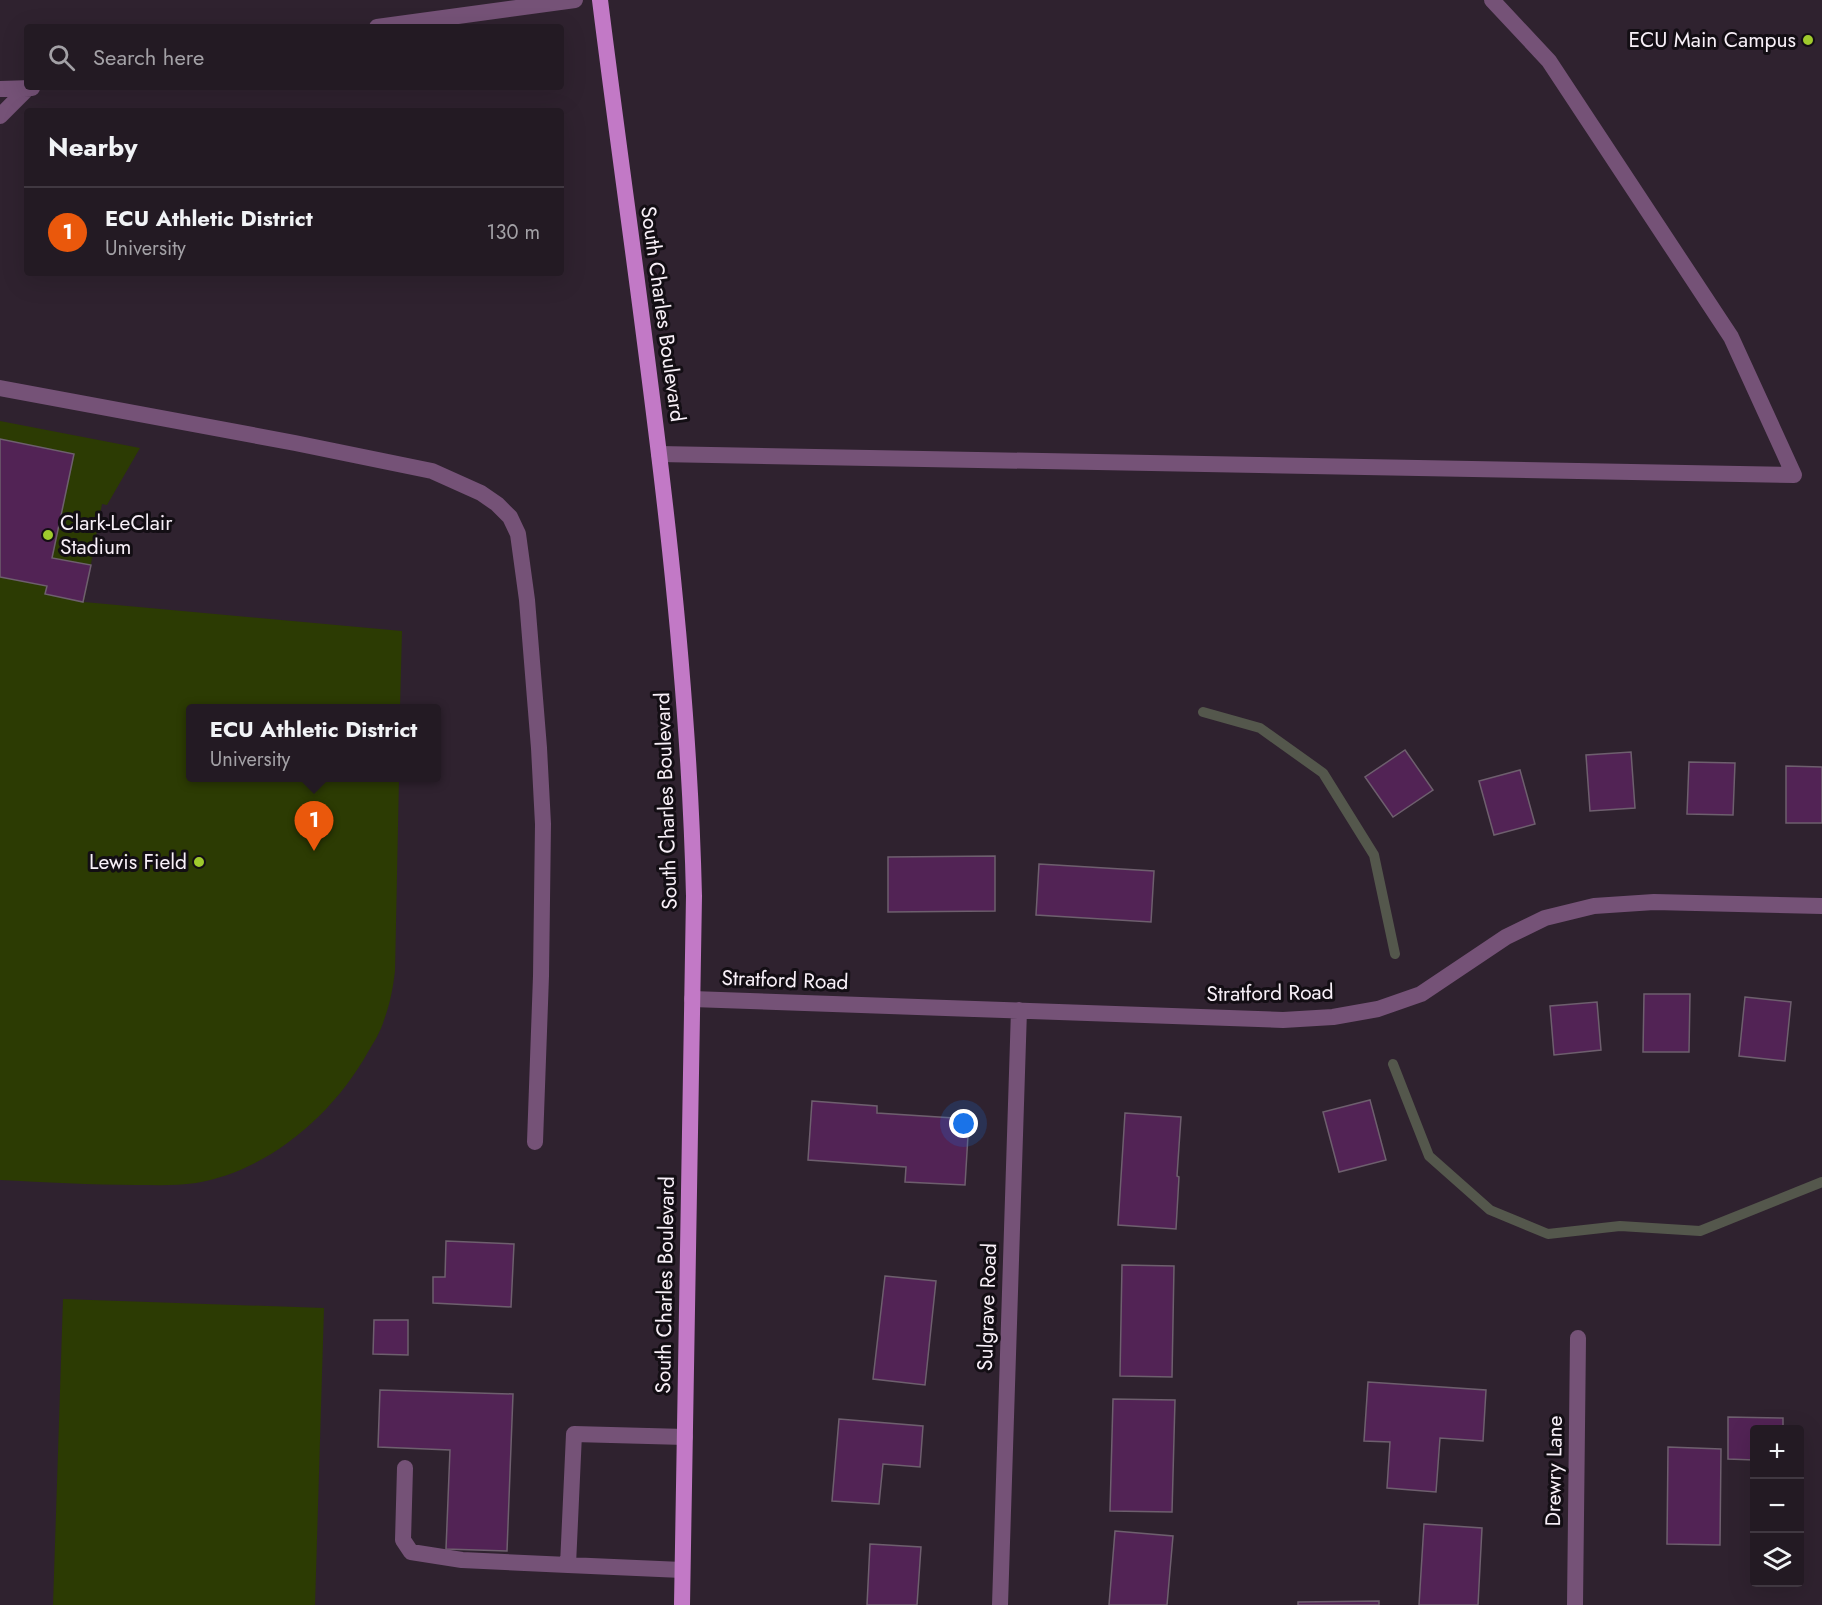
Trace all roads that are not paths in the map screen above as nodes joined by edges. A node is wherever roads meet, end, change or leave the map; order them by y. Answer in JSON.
{"nodes":[{"id":1,"x":575,"y":0,"type":"edge"},
{"id":2,"x":600,"y":0,"type":"edge"},
{"id":3,"x":1492,"y":0,"type":"edge"},
{"id":4,"x":399,"y":24,"type":"edge"},
{"id":5,"x":24,"y":88,"type":"edge"},
{"id":6,"x":0,"y":89,"type":"edge"},
{"id":7,"x":29,"y":90,"type":"edge"},
{"id":8,"x":0,"y":116,"type":"edge"},
{"id":9,"x":0,"y":388,"type":"edge"},
{"id":10,"x":659,"y":454,"type":"junction"},
{"id":11,"x":1822,"y":906,"type":"edge"},
{"id":12,"x":692,"y":999,"type":"junction"},
{"id":13,"x":1019,"y":1010,"type":"junction"},
{"id":14,"x":535,"y":1142,"type":"dead end"},
{"id":15,"x":1578,"y":1338,"type":"dead end"},
{"id":16,"x":685,"y":1437,"type":"junction"},
{"id":17,"x":405,"y":1468,"type":"dead end"},
{"id":18,"x":568,"y":1565,"type":"junction"},
{"id":19,"x":682,"y":1570,"type":"junction"},
{"id":20,"x":682,"y":1605,"type":"edge"},
{"id":21,"x":1000,"y":1605,"type":"edge"},
{"id":22,"x":1575,"y":1605,"type":"edge"}],
"edges":[{"from":1,"to":4,"type":"street"},
{"from":2,"to":10,"type":"main road","name":"South Charles Boulevard"},
{"from":3,"to":10,"type":"street"},
{"from":5,"to":6,"type":"street"},
{"from":7,"to":8,"type":"street"},
{"from":9,"to":14,"type":"street"},
{"from":10,"to":12,"type":"main road","name":"South Charles Boulevard"},
{"from":11,"to":13,"type":"street","name":"Stratford Road"},
{"from":12,"to":13,"type":"street","name":"Stratford Road"},
{"from":12,"to":16,"type":"main road","name":"South Charles Boulevard"},
{"from":13,"to":21,"type":"street","name":"Sulgrave Road"},
{"from":15,"to":22,"type":"street","name":"Drewry Lane"},
{"from":16,"to":18,"type":"street"},
{"from":16,"to":19,"type":"main road","name":"South Charles Boulevard"},
{"from":17,"to":18,"type":"street"},
{"from":18,"to":19,"type":"street"},
{"from":19,"to":20,"type":"main road","name":"South Charles Boulevard"}]}
